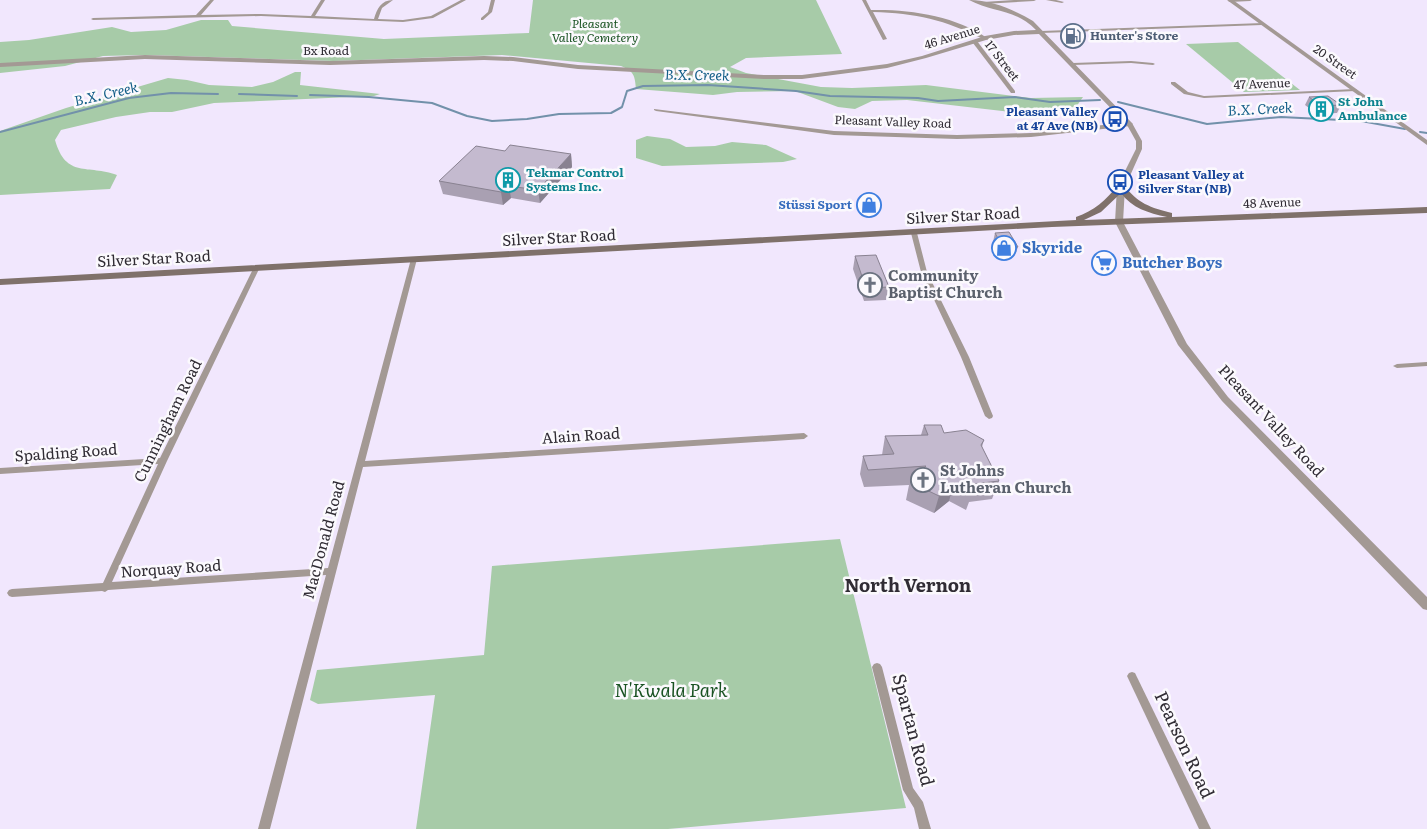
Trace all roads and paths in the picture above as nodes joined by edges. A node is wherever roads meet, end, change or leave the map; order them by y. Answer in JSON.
{"nodes":[{"id":1,"x":212,"y":0,"type":"edge"},
{"id":2,"x":323,"y":0,"type":"edge"},
{"id":3,"x":391,"y":0,"type":"edge"},
{"id":4,"x":464,"y":0,"type":"edge"},
{"id":5,"x":493,"y":0,"type":"edge"},
{"id":6,"x":864,"y":0,"type":"edge"},
{"id":7,"x":972,"y":0,"type":"edge"},
{"id":8,"x":1034,"y":0,"type":"edge"},
{"id":9,"x":1048,"y":0,"type":"edge"},
{"id":10,"x":1230,"y":0,"type":"edge"},
{"id":11,"x":1250,"y":0,"type":"edge"},
{"id":12,"x":1062,"y":2,"type":"dead end"},
{"id":13,"x":983,"y":3,"type":"junction"},
{"id":14,"x":872,"y":11,"type":"junction"},
{"id":15,"x":198,"y":16,"type":"junction"},
{"id":16,"x":312,"y":18,"type":"junction"},
{"id":17,"x":93,"y":19,"type":"dead end"},
{"id":18,"x":482,"y":19,"type":"dead end"},
{"id":19,"x":374,"y":20,"type":"junction"},
{"id":20,"x":1262,"y":24,"type":"junction"},
{"id":21,"x":1041,"y":32,"type":"junction"},
{"id":22,"x":985,"y":38,"type":"junction"},
{"id":23,"x":886,"y":39,"type":"dead end"},
{"id":24,"x":974,"y":42,"type":"junction"},
{"id":25,"x":1074,"y":64,"type":"junction"},
{"id":26,"x":1153,"y":64,"type":"dead end"},
{"id":27,"x":0,"y":65,"type":"edge"},
{"id":28,"x":651,"y":71,"type":"joint"},
{"id":29,"x":1173,"y":83,"type":"dead end"},
{"id":30,"x":1355,"y":90,"type":"junction"},
{"id":31,"x":1014,"y":92,"type":"dead end"},
{"id":32,"x":656,"y":110,"type":"dead end"},
{"id":33,"x":1130,"y":124,"type":"junction"},
{"id":34,"x":1427,"y":143,"type":"edge"},
{"id":35,"x":1120,"y":186,"type":"junction"},
{"id":36,"x":1427,"y":210,"type":"edge"},
{"id":37,"x":1216,"y":218,"type":"junction"},
{"id":38,"x":1119,"y":222,"type":"junction"},
{"id":39,"x":1052,"y":224,"type":"junction"},
{"id":40,"x":914,"y":233,"type":"junction"},
{"id":41,"x":414,"y":259,"type":"junction"},
{"id":42,"x":257,"y":267,"type":"junction"},
{"id":43,"x":0,"y":282,"type":"edge"},
{"id":44,"x":1427,"y":364,"type":"edge"},
{"id":45,"x":1396,"y":366,"type":"dead end"},
{"id":46,"x":989,"y":416,"type":"dead end"},
{"id":47,"x":804,"y":436,"type":"dead end"},
{"id":48,"x":163,"y":461,"type":"junction"},
{"id":49,"x":360,"y":464,"type":"junction"},
{"id":50,"x":0,"y":471,"type":"edge"},
{"id":51,"x":332,"y":571,"type":"junction"},
{"id":52,"x":105,"y":588,"type":"junction"},
{"id":53,"x":12,"y":593,"type":"dead end"},
{"id":54,"x":1427,"y":605,"type":"edge"},
{"id":55,"x":877,"y":667,"type":"dead end"},
{"id":56,"x":1132,"y":676,"type":"dead end"},
{"id":57,"x":264,"y":829,"type":"edge"},
{"id":58,"x":925,"y":829,"type":"edge"},
{"id":59,"x":1205,"y":829,"type":"edge"}],
"edges":[{"from":1,"to":15,"type":"street"},
{"from":2,"to":16,"type":"street"},
{"from":3,"to":19,"type":"street"},
{"from":4,"to":19,"type":"street"},
{"from":5,"to":18,"type":"street"},
{"from":6,"to":14,"type":"street"},
{"from":7,"to":13,"type":"street","name":"Pleasant Valley Road"},
{"from":8,"to":13,"type":"street"},
{"from":9,"to":12,"type":"street"},
{"from":10,"to":11,"type":"street"},
{"from":10,"to":20,"type":"street","name":"20 Street"},
{"from":13,"to":21,"type":"street","name":"Pleasant Valley Road"},
{"from":14,"to":22,"type":"street","name":"17 Street"},
{"from":14,"to":23,"type":"street"},
{"from":15,"to":16,"type":"street"},
{"from":15,"to":17,"type":"street"},
{"from":16,"to":19,"type":"street"},
{"from":20,"to":21,"type":"street","name":"46 Avenue"},
{"from":20,"to":30,"type":"street","name":"20 Street"},
{"from":21,"to":22,"type":"street","name":"46 Avenue"},
{"from":21,"to":25,"type":"street","name":"Pleasant Valley Road"},
{"from":22,"to":24,"type":"street","name":"46 Avenue"},
{"from":24,"to":28,"type":"street","name":"46 Avenue"},
{"from":24,"to":31,"type":"street","name":"17 Street"},
{"from":25,"to":26,"type":"street"},
{"from":25,"to":33,"type":"street","name":"Pleasant Valley Road"},
{"from":27,"to":28,"type":"street","name":"Bx Road"},
{"from":29,"to":30,"type":"street","name":"47 Avenue"},
{"from":30,"to":34,"type":"street","name":"20 Street"},
{"from":32,"to":33,"type":"street","name":"Pleasant Valley Road"},
{"from":33,"to":35,"type":"street","name":"Pleasant Valley Road"},
{"from":35,"to":37,"type":"main road"},
{"from":35,"to":38,"type":"street","name":"Pleasant Valley Road"},
{"from":35,"to":39,"type":"main road"},
{"from":36,"to":37,"type":"main road","name":"48 Avenue"},
{"from":37,"to":38,"type":"main road","name":"48 Avenue"},
{"from":38,"to":39,"type":"main road","name":"Silver Star Road"},
{"from":38,"to":54,"type":"street","name":"Pleasant Valley Road"},
{"from":39,"to":40,"type":"main road","name":"Silver Star Road"},
{"from":40,"to":41,"type":"main road","name":"Silver Star Road"},
{"from":40,"to":46,"type":"street"},
{"from":41,"to":42,"type":"main road","name":"Silver Star Road"},
{"from":41,"to":49,"type":"street","name":"MacDonald Road"},
{"from":42,"to":43,"type":"main road","name":"Silver Star Road"},
{"from":42,"to":48,"type":"street","name":"Cunningham Road"},
{"from":44,"to":45,"type":"street"},
{"from":47,"to":49,"type":"street","name":"Alain Road"},
{"from":48,"to":50,"type":"street","name":"Spalding Road"},
{"from":48,"to":52,"type":"street","name":"Cunningham Road"},
{"from":49,"to":51,"type":"street","name":"MacDonald Road"},
{"from":51,"to":52,"type":"street","name":"Norquay Road"},
{"from":51,"to":57,"type":"street","name":"MacDonald Road"},
{"from":52,"to":53,"type":"street","name":"Norquay Road"},
{"from":55,"to":58,"type":"street","name":"Spartan Road"},
{"from":56,"to":59,"type":"street","name":"Pearson Road"}]}
